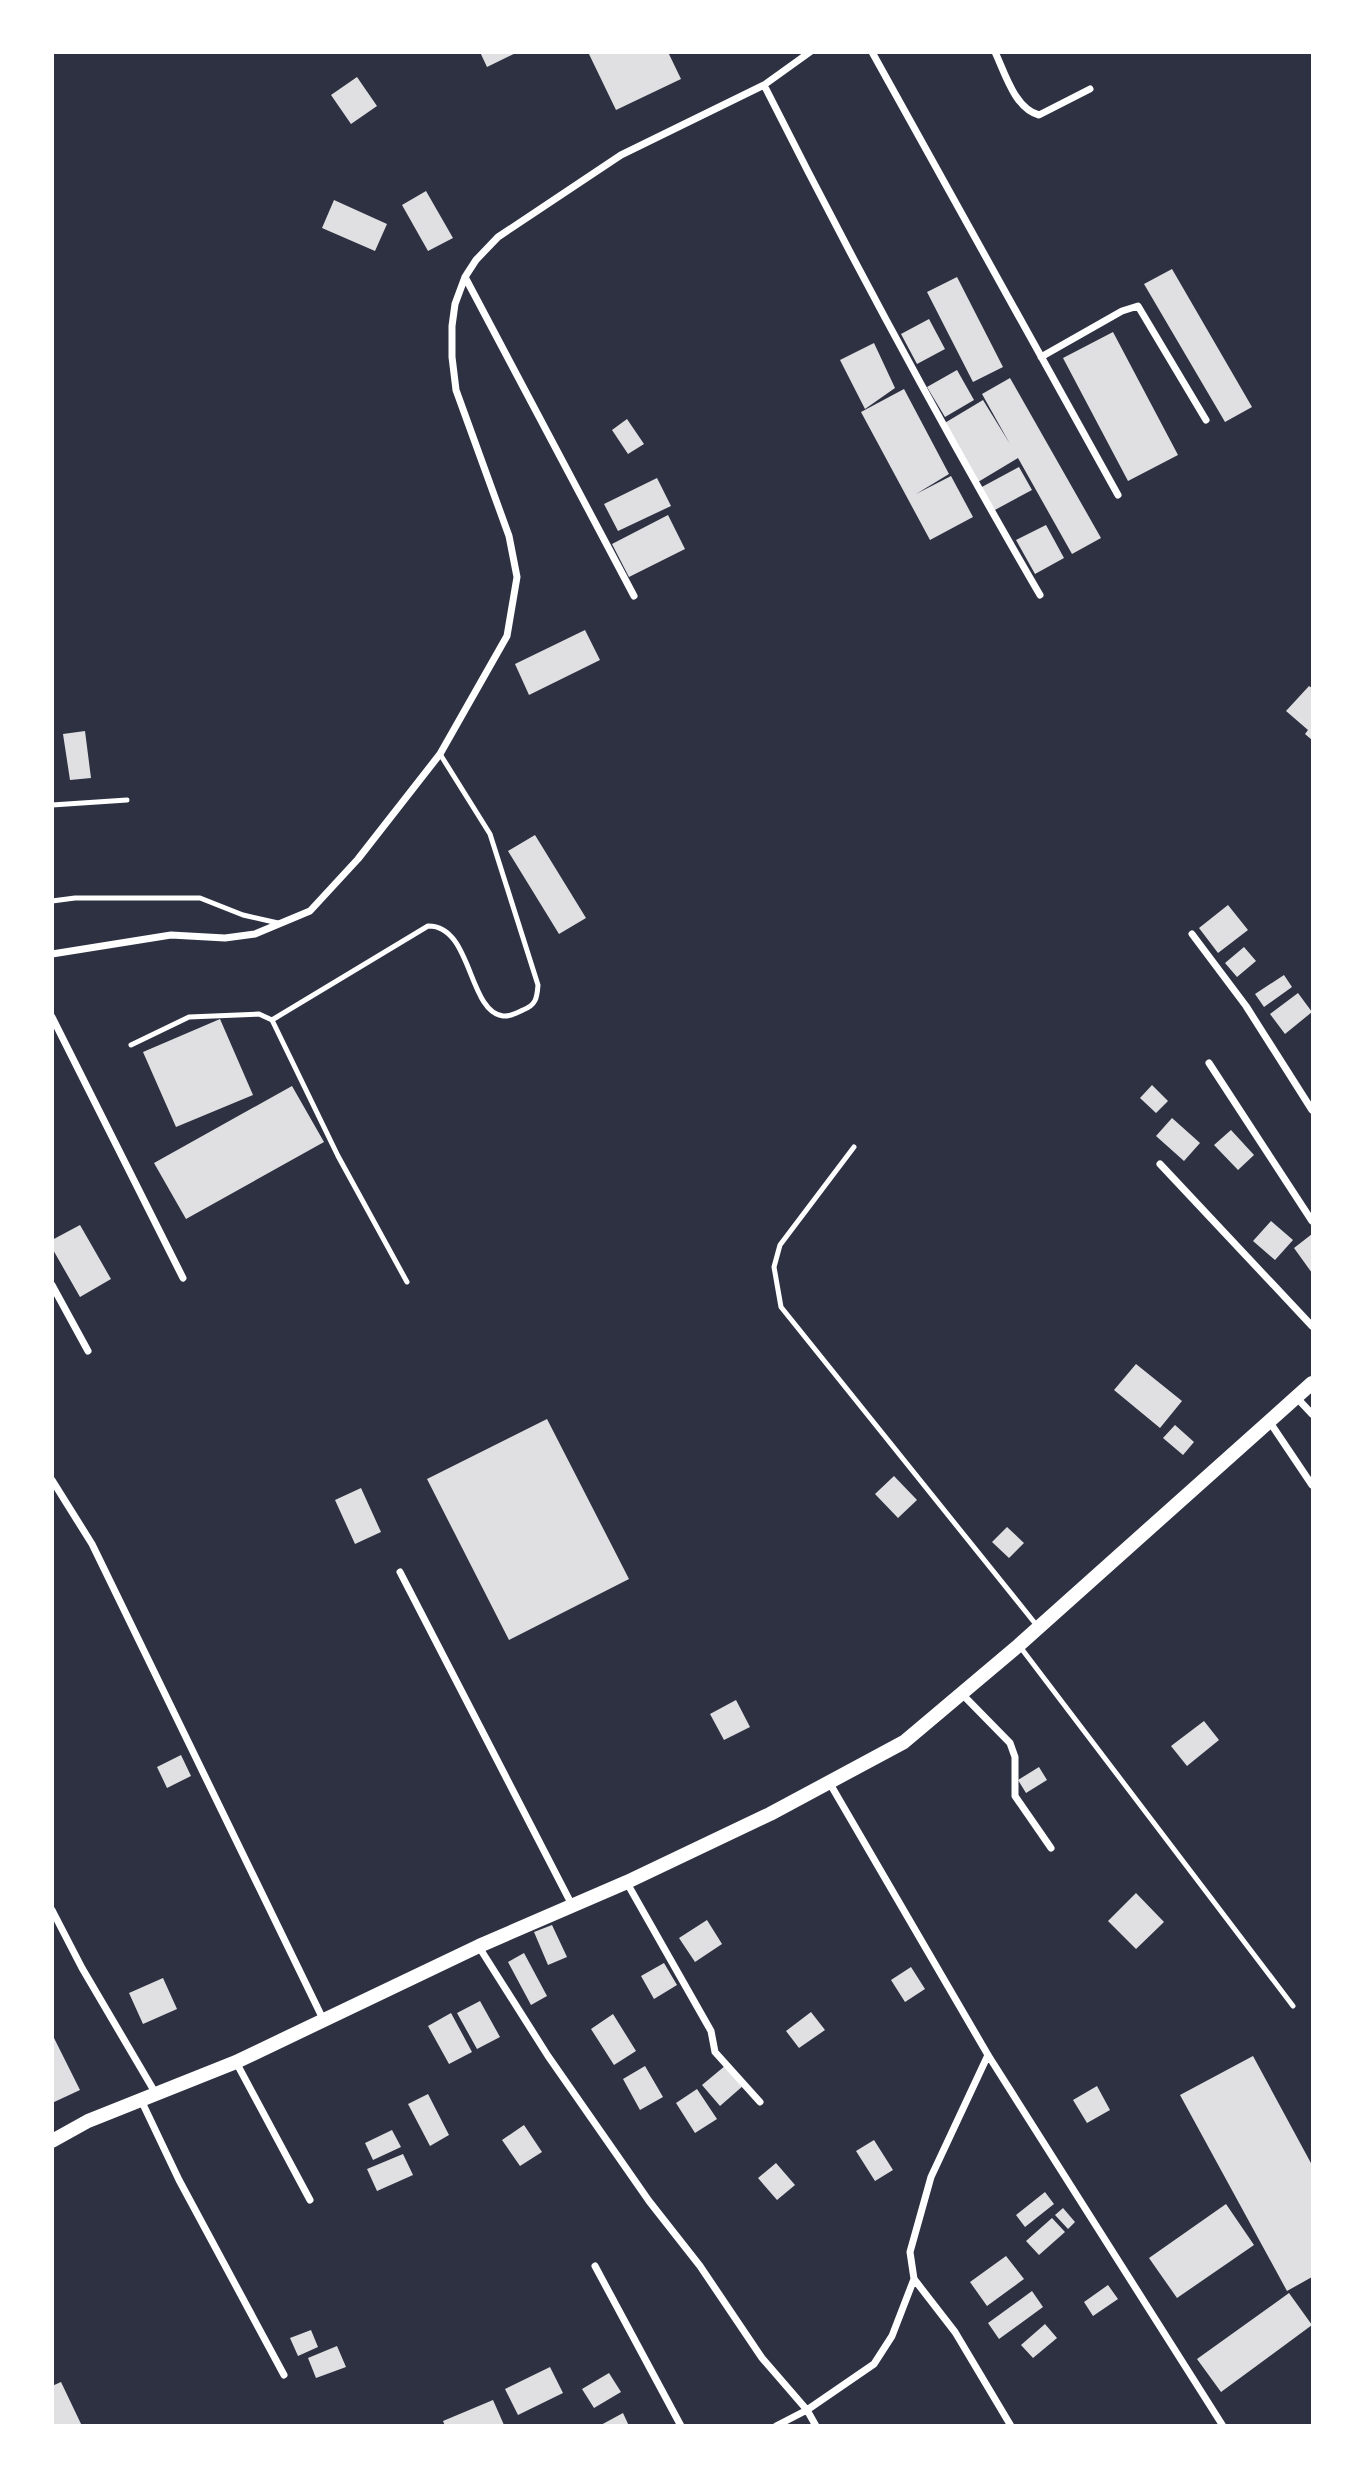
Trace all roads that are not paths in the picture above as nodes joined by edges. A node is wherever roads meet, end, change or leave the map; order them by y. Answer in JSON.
{"nodes":[{"id":1,"x":810,"y":52,"type":"edge"},
{"id":2,"x":872,"y":52,"type":"edge"},
{"id":3,"x":995,"y":52,"type":"edge"},
{"id":4,"x":764,"y":85,"type":"junction"},
{"id":5,"x":1090,"y":89,"type":"dead end"},
{"id":6,"x":465,"y":277,"type":"junction"},
{"id":7,"x":1041,"y":357,"type":"junction"},
{"id":8,"x":1206,"y":420,"type":"dead end"},
{"id":9,"x":1118,"y":495,"type":"dead end"},
{"id":10,"x":1040,"y":595,"type":"dead end"},
{"id":11,"x":634,"y":596,"type":"dead end"},
{"id":12,"x":440,"y":754,"type":"junction"},
{"id":13,"x":127,"y":800,"type":"dead end"},
{"id":14,"x":52,"y":805,"type":"edge"},
{"id":15,"x":52,"y":901,"type":"edge"},
{"id":16,"x":281,"y":924,"type":"junction"},
{"id":17,"x":1192,"y":934,"type":"dead end"},
{"id":18,"x":52,"y":954,"type":"edge"},
{"id":19,"x":52,"y":1017,"type":"edge"},
{"id":20,"x":272,"y":1020,"type":"junction"},
{"id":21,"x":131,"y":1045,"type":"dead end"},
{"id":22,"x":1209,"y":1063,"type":"dead end"},
{"id":23,"x":1312,"y":1110,"type":"edge"},
{"id":24,"x":854,"y":1147,"type":"dead end"},
{"id":25,"x":1160,"y":1164,"type":"dead end"},
{"id":26,"x":1312,"y":1221,"type":"edge"},
{"id":27,"x":183,"y":1278,"type":"dead end"},
{"id":28,"x":407,"y":1282,"type":"dead end"},
{"id":29,"x":52,"y":1285,"type":"edge"},
{"id":30,"x":1312,"y":1326,"type":"edge"},
{"id":31,"x":88,"y":1351,"type":"dead end"},
{"id":32,"x":1312,"y":1383,"type":"edge"},
{"id":33,"x":1297,"y":1398,"type":"junction"},
{"id":34,"x":1312,"y":1414,"type":"edge"},
{"id":35,"x":1269,"y":1421,"type":"junction"},
{"id":36,"x":52,"y":1480,"type":"edge"},
{"id":37,"x":1312,"y":1485,"type":"edge"},
{"id":38,"x":400,"y":1572,"type":"dead end"},
{"id":39,"x":1038,"y":1628,"type":"junction"},
{"id":40,"x":1018,"y":1645,"type":"junction"},
{"id":41,"x":961,"y":1693,"type":"junction"},
{"id":42,"x":829,"y":1782,"type":"junction"},
{"id":43,"x":1051,"y":1848,"type":"dead end"},
{"id":44,"x":627,"y":1882,"type":"junction"},
{"id":45,"x":572,"y":1905,"type":"junction"},
{"id":46,"x":52,"y":1910,"type":"edge"},
{"id":47,"x":479,"y":1946,"type":"junction"},
{"id":48,"x":1293,"y":2006,"type":"dead end"},
{"id":49,"x":323,"y":2019,"type":"junction"},
{"id":50,"x":988,"y":2055,"type":"junction"},
{"id":51,"x":236,"y":2062,"type":"junction"},
{"id":52,"x":157,"y":2094,"type":"junction"},
{"id":53,"x":141,"y":2100,"type":"junction"},
{"id":54,"x":760,"y":2102,"type":"dead end"},
{"id":55,"x":52,"y":2141,"type":"edge"},
{"id":56,"x":310,"y":2200,"type":"dead end"},
{"id":57,"x":595,"y":2266,"type":"dead end"},
{"id":58,"x":914,"y":2279,"type":"junction"},
{"id":59,"x":284,"y":2375,"type":"dead end"},
{"id":60,"x":807,"y":2410,"type":"junction"},
{"id":61,"x":681,"y":2426,"type":"edge"},
{"id":62,"x":776,"y":2426,"type":"edge"},
{"id":63,"x":816,"y":2426,"type":"edge"},
{"id":64,"x":1011,"y":2426,"type":"edge"},
{"id":65,"x":1223,"y":2426,"type":"edge"}],
"edges":[{"from":1,"to":4,"type":"street"},
{"from":2,"to":7,"type":"street"},
{"from":3,"to":5,"type":"street"},
{"from":4,"to":6,"type":"street"},
{"from":4,"to":10,"type":"street"},
{"from":6,"to":11,"type":"street"},
{"from":6,"to":12,"type":"street"},
{"from":7,"to":8,"type":"street"},
{"from":7,"to":9,"type":"street"},
{"from":12,"to":16,"type":"street"},
{"from":12,"to":20,"type":"lane"},
{"from":13,"to":14,"type":"lane"},
{"from":15,"to":16,"type":"lane"},
{"from":16,"to":18,"type":"street"},
{"from":17,"to":23,"type":"street"},
{"from":19,"to":27,"type":"street"},
{"from":20,"to":21,"type":"lane"},
{"from":20,"to":28,"type":"lane"},
{"from":22,"to":26,"type":"street"},
{"from":24,"to":39,"type":"lane"},
{"from":25,"to":30,"type":"street"},
{"from":29,"to":31,"type":"street"},
{"from":32,"to":33,"type":"main road"},
{"from":33,"to":34,"type":"street"},
{"from":33,"to":35,"type":"main road"},
{"from":35,"to":37,"type":"street"},
{"from":35,"to":39,"type":"main road"},
{"from":36,"to":49,"type":"street"},
{"from":38,"to":45,"type":"street"},
{"from":39,"to":40,"type":"main road"},
{"from":40,"to":41,"type":"main road"},
{"from":40,"to":48,"type":"lane"},
{"from":41,"to":42,"type":"main road"},
{"from":41,"to":43,"type":"street"},
{"from":42,"to":44,"type":"main road"},
{"from":42,"to":50,"type":"street"},
{"from":44,"to":45,"type":"main road"},
{"from":44,"to":54,"type":"street"},
{"from":45,"to":47,"type":"main road"},
{"from":46,"to":52,"type":"street"},
{"from":47,"to":49,"type":"main road"},
{"from":47,"to":60,"type":"street"},
{"from":49,"to":51,"type":"main road"},
{"from":50,"to":58,"type":"street"},
{"from":50,"to":65,"type":"street"},
{"from":51,"to":52,"type":"main road"},
{"from":51,"to":56,"type":"street"},
{"from":52,"to":53,"type":"main road"},
{"from":53,"to":55,"type":"main road"},
{"from":53,"to":59,"type":"street"},
{"from":57,"to":61,"type":"street"},
{"from":58,"to":60,"type":"street"},
{"from":58,"to":64,"type":"street"},
{"from":60,"to":62,"type":"street"},
{"from":60,"to":63,"type":"street"}]}
